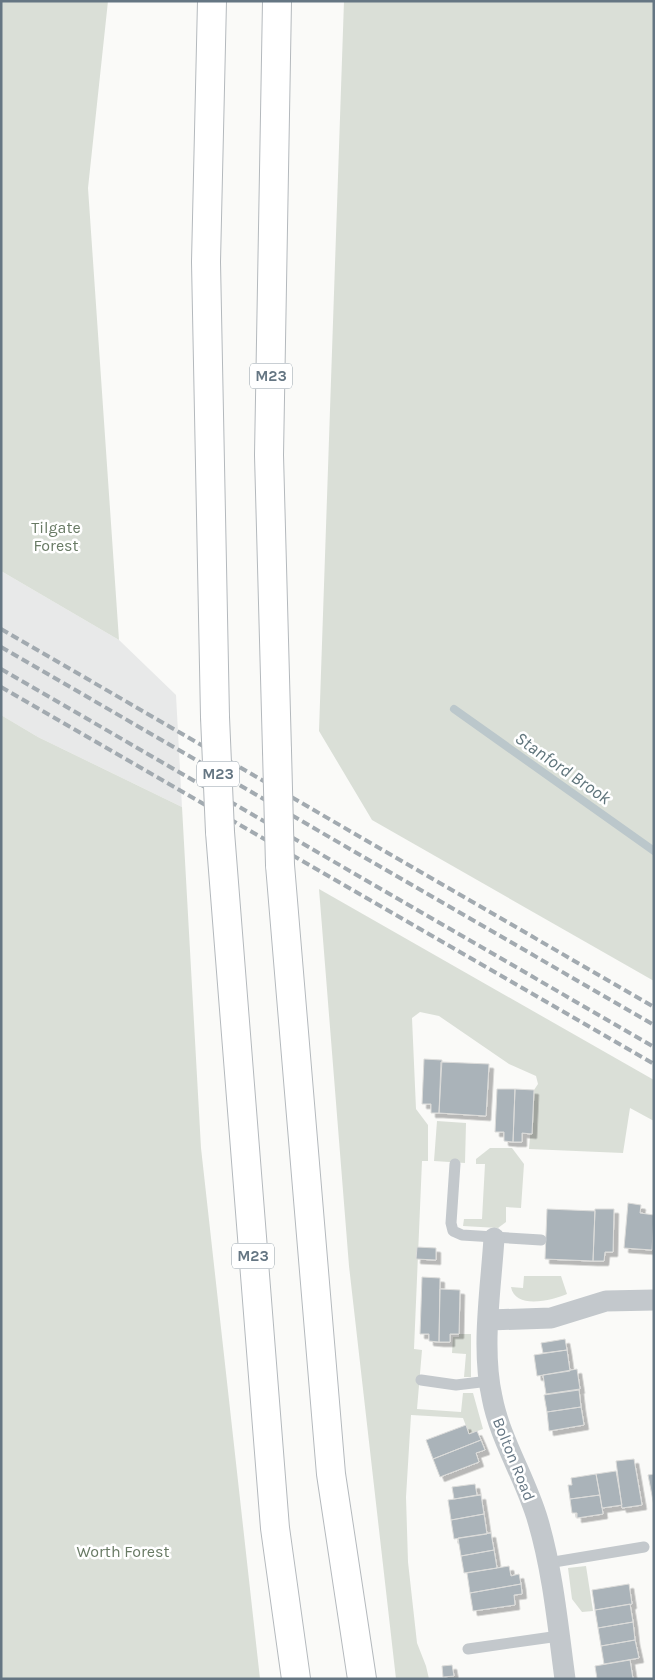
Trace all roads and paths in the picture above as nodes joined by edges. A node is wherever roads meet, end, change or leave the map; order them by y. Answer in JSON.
{"nodes":[{"id":1,"x":212,"y":1,"type":"edge"},
{"id":2,"x":277,"y":1,"type":"edge"},
{"id":3,"x":454,"y":1164,"type":"dead end"},
{"id":4,"x":494,"y":1238,"type":"junction"},
{"id":5,"x":541,"y":1240,"type":"dead end"},
{"id":6,"x":654,"y":1300,"type":"edge"},
{"id":7,"x":489,"y":1320,"type":"junction"},
{"id":8,"x":421,"y":1380,"type":"dead end"},
{"id":9,"x":489,"y":1382,"type":"junction"},
{"id":10,"x":644,"y":1547,"type":"dead end"},
{"id":11,"x":548,"y":1563,"type":"junction"},
{"id":12,"x":559,"y":1636,"type":"junction"},
{"id":13,"x":468,"y":1650,"type":"dead end"},
{"id":14,"x":296,"y":1679,"type":"edge"},
{"id":15,"x":362,"y":1679,"type":"edge"},
{"id":16,"x":564,"y":1679,"type":"edge"}],
"edges":[{"from":1,"to":14,"type":"highway","number":"M23","bridge":true},
{"from":2,"to":15,"type":"highway","number":"M23","bridge":true},
{"from":3,"to":4,"type":"lane"},
{"from":4,"to":5,"type":"lane"},
{"from":4,"to":7,"type":"street","name":"Bolton Road"},
{"from":6,"to":7,"type":"street"},
{"from":7,"to":9,"type":"street","name":"Bolton Road"},
{"from":8,"to":9,"type":"lane"},
{"from":9,"to":11,"type":"street","name":"Bolton Road"},
{"from":10,"to":11,"type":"lane"},
{"from":11,"to":12,"type":"street","name":"Bolton Road"},
{"from":12,"to":13,"type":"lane"},
{"from":12,"to":16,"type":"street","name":"Bolton Road"}]}
